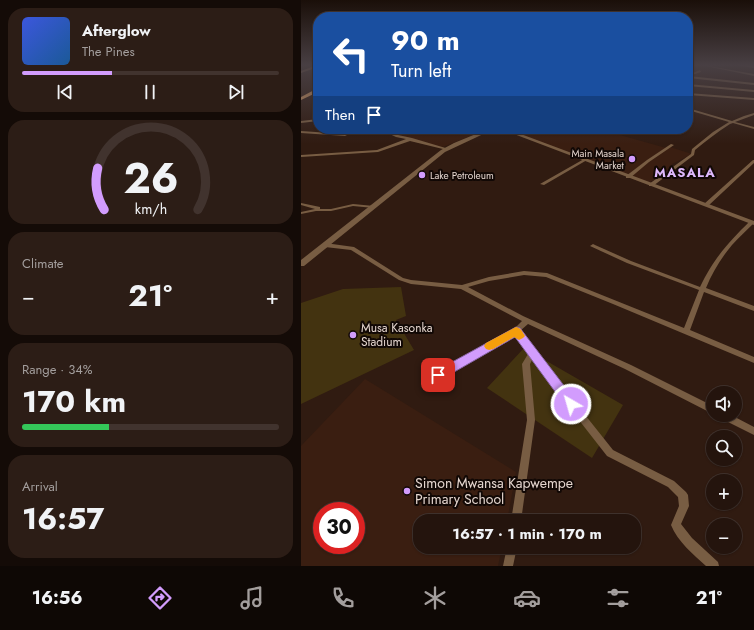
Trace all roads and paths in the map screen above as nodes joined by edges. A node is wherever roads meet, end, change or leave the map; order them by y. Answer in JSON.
{"nodes":[{"id":1,"x":313,"y":93,"type":"edge"},
{"id":2,"x":693,"y":94,"type":"edge"},
{"id":3,"x":301,"y":99,"type":"edge"},
{"id":4,"x":754,"y":100,"type":"edge"},
{"id":5,"x":693,"y":110,"type":"edge"},
{"id":6,"x":754,"y":114,"type":"edge"},
{"id":7,"x":313,"y":121,"type":"edge"},
{"id":8,"x":301,"y":122,"type":"edge"},
{"id":9,"x":730,"y":122,"type":"junction"},
{"id":10,"x":754,"y":128,"type":"edge"},
{"id":11,"x":301,"y":132,"type":"edge"},
{"id":12,"x":313,"y":133,"type":"edge"},
{"id":13,"x":330,"y":134,"type":"edge"},
{"id":14,"x":392,"y":134,"type":"edge"},
{"id":15,"x":480,"y":134,"type":"edge"},
{"id":16,"x":516,"y":134,"type":"edge"},
{"id":17,"x":345,"y":135,"type":"dead end"},
{"id":18,"x":411,"y":139,"type":"junction"},
{"id":19,"x":673,"y":145,"type":"dead end"},
{"id":20,"x":447,"y":149,"type":"junction"},
{"id":21,"x":301,"y":156,"type":"edge"},
{"id":22,"x":585,"y":160,"type":"junction"},
{"id":23,"x":754,"y":161,"type":"edge"},
{"id":24,"x":747,"y":167,"type":"junction"},
{"id":25,"x":754,"y":169,"type":"edge"},
{"id":26,"x":628,"y":177,"type":"junction"},
{"id":27,"x":542,"y":184,"type":"dead end"},
{"id":28,"x":651,"y":185,"type":"junction"},
{"id":29,"x":301,"y":204,"type":"edge"},
{"id":30,"x":706,"y":205,"type":"junction"},
{"id":31,"x":374,"y":207,"type":"junction"},
{"id":32,"x":322,"y":210,"type":"junction"},
{"id":33,"x":301,"y":213,"type":"edge"},
{"id":34,"x":753,"y":223,"type":"edge"},
{"id":35,"x":325,"y":245,"type":"junction"},
{"id":36,"x":593,"y":246,"type":"dead end"},
{"id":37,"x":301,"y":264,"type":"edge"},
{"id":38,"x":462,"y":286,"type":"junction"},
{"id":39,"x":702,"y":289,"type":"junction"},
{"id":40,"x":754,"y":309,"type":"edge"},
{"id":41,"x":527,"y":321,"type":"junction"},
{"id":42,"x":516,"y":331,"type":"junction"},
{"id":43,"x":686,"y":331,"type":"junction"},
{"id":44,"x":532,"y":354,"type":"junction"},
{"id":45,"x":754,"y":360,"type":"edge"},
{"id":46,"x":425,"y":383,"type":"dead end"},
{"id":47,"x":706,"y":406,"type":"edge"},
{"id":48,"x":737,"y":422,"type":"edge"},
{"id":49,"x":754,"y":431,"type":"edge"},
{"id":50,"x":517,"y":514,"type":"edge"},
{"id":51,"x":511,"y":554,"type":"edge"},
{"id":52,"x":508,"y":566,"type":"edge"},
{"id":53,"x":714,"y":566,"type":"edge"}],
"edges":[{"from":1,"to":3,"type":"highway"},
{"from":2,"to":4,"type":"street"},
{"from":5,"to":9,"type":"street"},
{"from":6,"to":9,"type":"street"},
{"from":7,"to":8,"type":"street"},
{"from":9,"to":10,"type":"street"},
{"from":9,"to":28,"type":"street"},
{"from":11,"to":12,"type":"street"},
{"from":13,"to":17,"type":"street"},
{"from":14,"to":18,"type":"street"},
{"from":15,"to":20,"type":"street"},
{"from":16,"to":22,"type":"street"},
{"from":18,"to":20,"type":"street"},
{"from":18,"to":21,"type":"street"},
{"from":19,"to":26,"type":"street"},
{"from":20,"to":31,"type":"street"},
{"from":22,"to":26,"type":"street"},
{"from":22,"to":27,"type":"street"},
{"from":23,"to":24,"type":"street"},
{"from":24,"to":25,"type":"street"},
{"from":24,"to":30,"type":"street"},
{"from":26,"to":28,"type":"street"},
{"from":28,"to":30,"type":"street"},
{"from":29,"to":32,"type":"street"},
{"from":30,"to":34,"type":"street"},
{"from":31,"to":32,"type":"street"},
{"from":31,"to":35,"type":"street"},
{"from":32,"to":33,"type":"street"},
{"from":34,"to":39,"type":"street"},
{"from":35,"to":37,"type":"street"},
{"from":35,"to":38,"type":"street"},
{"from":36,"to":39,"type":"street"},
{"from":38,"to":41,"type":"street"},
{"from":38,"to":43,"type":"street"},
{"from":39,"to":40,"type":"street"},
{"from":39,"to":43,"type":"street"},
{"from":41,"to":42,"type":"street"},
{"from":41,"to":47,"type":"street"},
{"from":42,"to":44,"type":"street"},
{"from":42,"to":46,"type":"street"},
{"from":43,"to":45,"type":"street"},
{"from":44,"to":50,"type":"street"},
{"from":44,"to":53,"type":"street"},
{"from":48,"to":49,"type":"street"},
{"from":51,"to":52,"type":"street"}]}
